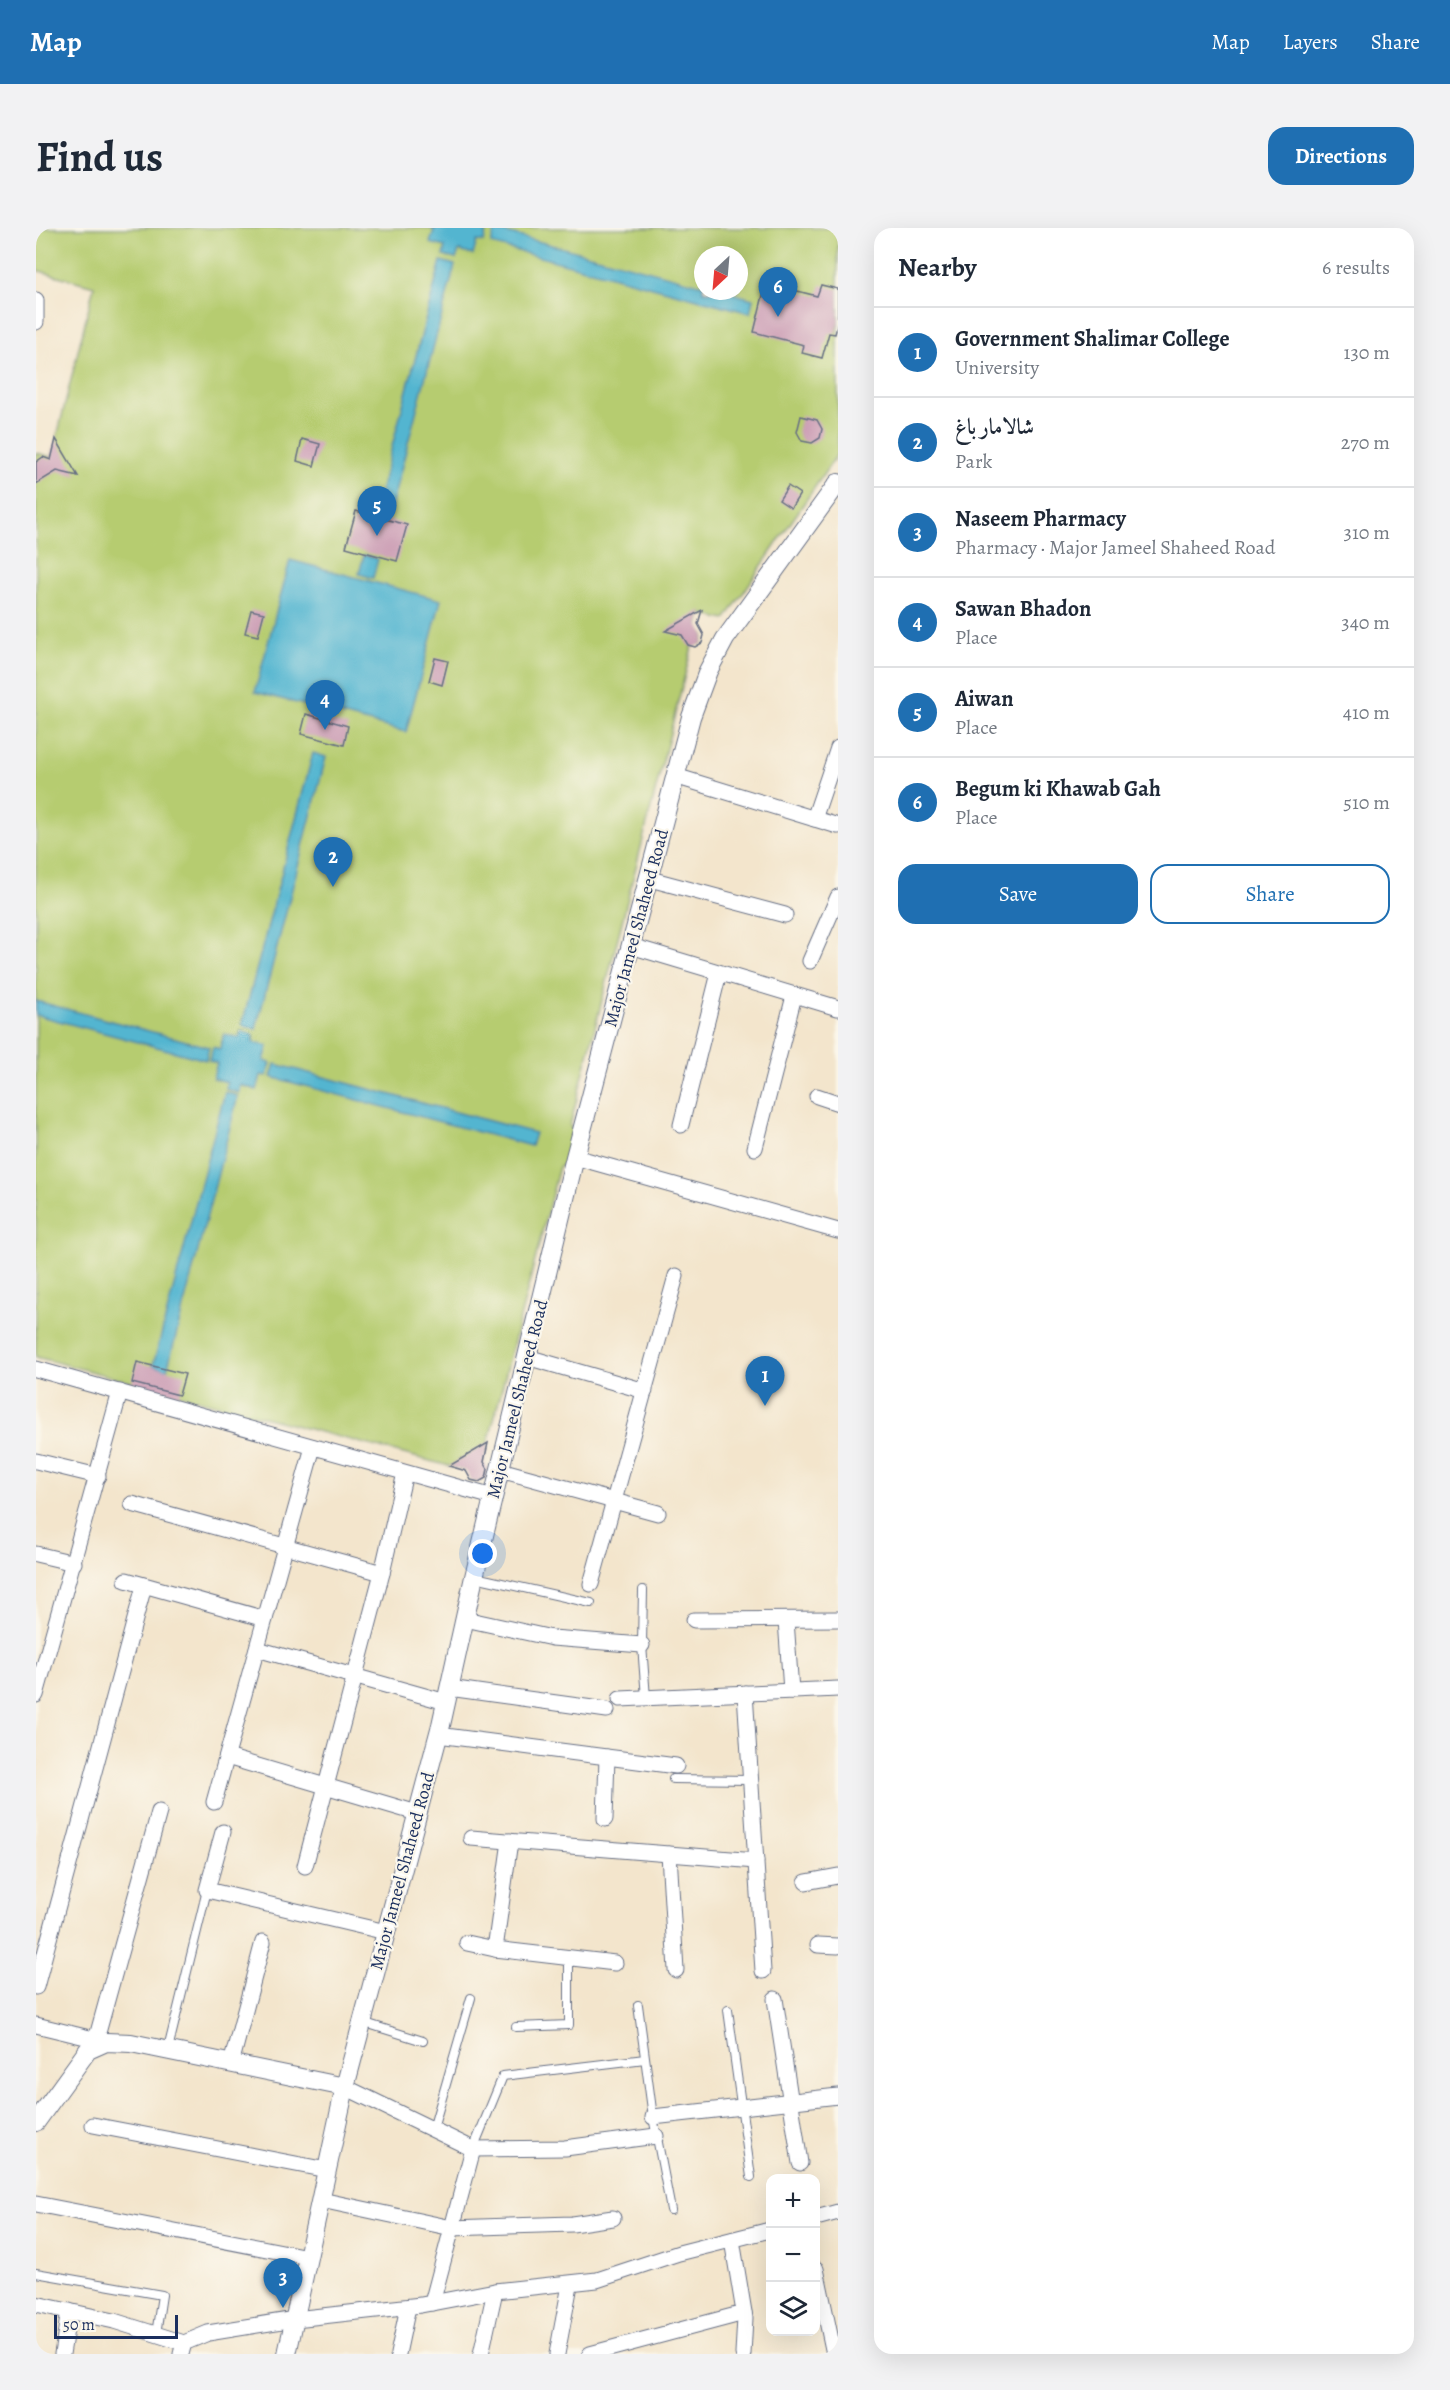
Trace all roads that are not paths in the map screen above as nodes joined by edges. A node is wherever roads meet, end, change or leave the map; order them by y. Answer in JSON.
{"nodes":[{"id":1,"x":36,"y":300,"type":"edge"},
{"id":2,"x":36,"y":322,"type":"edge"},
{"id":3,"x":836,"y":490,"type":"edge"},
{"id":4,"x":838,"y":748,"type":"edge"},
{"id":5,"x":675,"y":776,"type":"junction"},
{"id":6,"x":814,"y":819,"type":"junction"},
{"id":7,"x":838,"y":826,"type":"edge"},
{"id":8,"x":650,"y":879,"type":"junction"},
{"id":9,"x":838,"y":897,"type":"edge"},
{"id":10,"x":784,"y":915,"type":"dead end"},
{"id":11,"x":631,"y":946,"type":"junction"},
{"id":12,"x":810,"y":961,"type":"dead end"},
{"id":13,"x":719,"y":973,"type":"junction"},
{"id":14,"x":794,"y":996,"type":"junction"},
{"id":15,"x":838,"y":1008,"type":"edge"},
{"id":16,"x":817,"y":1096,"type":"dead end"},
{"id":17,"x":838,"y":1103,"type":"edge"},
{"id":18,"x":681,"y":1125,"type":"dead end"},
{"id":19,"x":755,"y":1148,"type":"dead end"},
{"id":20,"x":575,"y":1157,"type":"junction"},
{"id":21,"x":838,"y":1231,"type":"edge"},
{"id":22,"x":676,"y":1276,"type":"dead end"},
{"id":23,"x":527,"y":1357,"type":"junction"},
{"id":24,"x":36,"y":1369,"type":"edge"},
{"id":25,"x":645,"y":1391,"type":"junction"},
{"id":26,"x":120,"y":1392,"type":"junction"},
{"id":27,"x":313,"y":1447,"type":"junction"},
{"id":28,"x":36,"y":1461,"type":"edge"},
{"id":29,"x":500,"y":1470,"type":"junction"},
{"id":30,"x":405,"y":1473,"type":"junction"},
{"id":31,"x":98,"y":1476,"type":"junction"},
{"id":32,"x":493,"y":1497,"type":"junction"},
{"id":33,"x":614,"y":1501,"type":"junction"},
{"id":34,"x":132,"y":1504,"type":"dead end"},
{"id":35,"x":658,"y":1513,"type":"dead end"},
{"id":36,"x":285,"y":1546,"type":"junction"},
{"id":37,"x":36,"y":1554,"type":"edge"},
{"id":38,"x":74,"y":1563,"type":"junction"},
{"id":39,"x":382,"y":1573,"type":"junction"},
{"id":40,"x":474,"y":1577,"type":"junction"},
{"id":41,"x":126,"y":1580,"type":"dead end"},
{"id":42,"x":591,"y":1584,"type":"dead end"},
{"id":43,"x":144,"y":1586,"type":"junction"},
{"id":44,"x":643,"y":1590,"type":"dead end"},
{"id":45,"x":591,"y":1603,"type":"dead end"},
{"id":46,"x":265,"y":1619,"type":"junction"},
{"id":47,"x":465,"y":1619,"type":"junction"},
{"id":48,"x":838,"y":1619,"type":"edge"},
{"id":49,"x":694,"y":1620,"type":"dead end"},
{"id":50,"x":786,"y":1620,"type":"junction"},
{"id":51,"x":642,"y":1645,"type":"junction"},
{"id":52,"x":257,"y":1649,"type":"junction"},
{"id":53,"x":42,"y":1651,"type":"edge"},
{"id":54,"x":355,"y":1677,"type":"junction"},
{"id":55,"x":838,"y":1689,"type":"edge"},
{"id":56,"x":791,"y":1691,"type":"junction"},
{"id":57,"x":745,"y":1693,"type":"junction"},
{"id":58,"x":36,"y":1695,"type":"edge"},
{"id":59,"x":447,"y":1695,"type":"junction"},
{"id":60,"x":646,"y":1698,"type":"junction"},
{"id":61,"x":620,"y":1699,"type":"dead end"},
{"id":62,"x":607,"y":1710,"type":"dead end"},
{"id":63,"x":438,"y":1735,"type":"junction"},
{"id":64,"x":227,"y":1757,"type":"junction"},
{"id":65,"x":607,"y":1757,"type":"junction"},
{"id":66,"x":674,"y":1772,"type":"joint"},
{"id":67,"x":750,"y":1780,"type":"junction"},
{"id":68,"x":326,"y":1786,"type":"junction"},
{"id":69,"x":214,"y":1802,"type":"dead end"},
{"id":70,"x":159,"y":1812,"type":"dead end"},
{"id":71,"x":417,"y":1813,"type":"junction"},
{"id":72,"x":605,"y":1819,"type":"dead end"},
{"id":73,"x":223,"y":1832,"type":"dead end"},
{"id":74,"x":471,"y":1838,"type":"dead end"},
{"id":75,"x":510,"y":1841,"type":"junction"},
{"id":76,"x":669,"y":1854,"type":"junction"},
{"id":77,"x":756,"y":1861,"type":"junction"},
{"id":78,"x":305,"y":1866,"type":"dead end"},
{"id":79,"x":838,"y":1876,"type":"edge"},
{"id":80,"x":806,"y":1882,"type":"dead end"},
{"id":81,"x":207,"y":1890,"type":"junction"},
{"id":82,"x":386,"y":1932,"type":"junction"},
{"id":83,"x":263,"y":1942,"type":"dead end"},
{"id":84,"x":467,"y":1943,"type":"dead end"},
{"id":85,"x":818,"y":1945,"type":"dead end"},
{"id":86,"x":838,"y":1946,"type":"edge"},
{"id":87,"x":495,"y":1949,"type":"junction"},
{"id":88,"x":569,"y":1957,"type":"junction"},
{"id":89,"x":615,"y":1963,"type":"dead end"},
{"id":90,"x":676,"y":1970,"type":"dead end"},
{"id":91,"x":763,"y":1971,"type":"dead end"},
{"id":92,"x":36,"y":1987,"type":"edge"},
{"id":93,"x":471,"y":1998,"type":"dead end"},
{"id":94,"x":775,"y":1999,"type":"dead end"},
{"id":95,"x":638,"y":2005,"type":"dead end"},
{"id":96,"x":728,"y":2010,"type":"dead end"},
{"id":97,"x":362,"y":2022,"type":"junction"},
{"id":98,"x":36,"y":2025,"type":"edge"},
{"id":99,"x":516,"y":2027,"type":"dead end"},
{"id":100,"x":101,"y":2041,"type":"junction"},
{"id":101,"x":423,"y":2041,"type":"dead end"},
{"id":102,"x":168,"y":2051,"type":"junction"},
{"id":103,"x":645,"y":2059,"type":"junction"},
{"id":104,"x":231,"y":2064,"type":"junction"},
{"id":105,"x":345,"y":2087,"type":"junction"},
{"id":106,"x":838,"y":2096,"type":"edge"},
{"id":107,"x":791,"y":2101,"type":"junction"},
{"id":108,"x":743,"y":2106,"type":"junction"},
{"id":109,"x":653,"y":2117,"type":"junction"},
{"id":110,"x":36,"y":2122,"type":"edge"},
{"id":111,"x":93,"y":2125,"type":"dead end"},
{"id":112,"x":433,"y":2129,"type":"junction"},
{"id":113,"x":656,"y":2136,"type":"junction"},
{"id":114,"x":473,"y":2149,"type":"junction"},
{"id":115,"x":800,"y":2163,"type":"dead end"},
{"id":116,"x":327,"y":2170,"type":"junction"},
{"id":117,"x":751,"y":2177,"type":"dead end"},
{"id":118,"x":321,"y":2200,"type":"junction"},
{"id":119,"x":36,"y":2204,"type":"edge"},
{"id":120,"x":671,"y":2210,"type":"dead end"},
{"id":121,"x":838,"y":2212,"type":"edge"},
{"id":122,"x":820,"y":2217,"type":"edge"},
{"id":123,"x":613,"y":2218,"type":"dead end"},
{"id":124,"x":452,"y":2228,"type":"junction"},
{"id":125,"x":766,"y":2230,"type":"edge"},
{"id":126,"x":732,"y":2240,"type":"junction"},
{"id":127,"x":308,"y":2257,"type":"junction"},
{"id":128,"x":36,"y":2273,"type":"edge"},
{"id":129,"x":819,"y":2282,"type":"edge"},
{"id":130,"x":570,"y":2284,"type":"junction"},
{"id":131,"x":495,"y":2291,"type":"junction"},
{"id":132,"x":432,"y":2303,"type":"junction"},
{"id":133,"x":36,"y":2304,"type":"edge"},
{"id":134,"x":408,"y":2307,"type":"junction"},
{"id":135,"x":69,"y":2311,"type":"junction"},
{"id":136,"x":744,"y":2313,"type":"junction"},
{"id":137,"x":295,"y":2319,"type":"junction"},
{"id":138,"x":156,"y":2334,"type":"junction"},
{"id":139,"x":182,"y":2348,"type":"edge"},
{"id":140,"x":62,"y":2354,"type":"edge"},
{"id":141,"x":287,"y":2354,"type":"edge"},
{"id":142,"x":398,"y":2354,"type":"edge"},
{"id":143,"x":481,"y":2354,"type":"edge"},
{"id":144,"x":557,"y":2354,"type":"edge"},
{"id":145,"x":590,"y":2354,"type":"edge"},
{"id":146,"x":743,"y":2354,"type":"edge"},
{"id":147,"x":834,"y":2354,"type":"edge"}],
"edges":[{"from":1,"to":2,"type":"street"},
{"from":3,"to":5,"type":"street","name":"Major Jameel Shaheed Road"},
{"from":4,"to":6,"type":"street"},
{"from":5,"to":6,"type":"street"},
{"from":5,"to":8,"type":"street","name":"Major Jameel Shaheed Road"},
{"from":6,"to":7,"type":"street"},
{"from":8,"to":10,"type":"street"},
{"from":8,"to":11,"type":"street","name":"Major Jameel Shaheed Road"},
{"from":9,"to":12,"type":"street"},
{"from":11,"to":13,"type":"street"},
{"from":11,"to":20,"type":"street","name":"Major Jameel Shaheed Road"},
{"from":13,"to":14,"type":"street"},
{"from":13,"to":18,"type":"street"},
{"from":14,"to":15,"type":"street"},
{"from":14,"to":19,"type":"street"},
{"from":16,"to":17,"type":"street"},
{"from":20,"to":21,"type":"street"},
{"from":20,"to":23,"type":"street","name":"Major Jameel Shaheed Road"},
{"from":22,"to":25,"type":"street"},
{"from":23,"to":25,"type":"street"},
{"from":23,"to":29,"type":"street","name":"Major Jameel Shaheed Road"},
{"from":24,"to":26,"type":"street"},
{"from":25,"to":33,"type":"street"},
{"from":26,"to":27,"type":"street"},
{"from":26,"to":31,"type":"street"},
{"from":27,"to":30,"type":"street"},
{"from":27,"to":36,"type":"street"},
{"from":28,"to":31,"type":"street"},
{"from":29,"to":32,"type":"street","name":"Major Jameel Shaheed Road"},
{"from":29,"to":33,"type":"street"},
{"from":30,"to":32,"type":"street"},
{"from":30,"to":39,"type":"street"},
{"from":31,"to":38,"type":"street"},
{"from":32,"to":40,"type":"street","name":"Major Jameel Shaheed Road"},
{"from":33,"to":35,"type":"street"},
{"from":33,"to":42,"type":"street"},
{"from":34,"to":36,"type":"street"},
{"from":36,"to":39,"type":"street"},
{"from":36,"to":46,"type":"street"},
{"from":37,"to":38,"type":"street"},
{"from":38,"to":53,"type":"street"},
{"from":39,"to":54,"type":"street"},
{"from":40,"to":45,"type":"lane"},
{"from":40,"to":47,"type":"street","name":"Major Jameel Shaheed Road"},
{"from":41,"to":43,"type":"street"},
{"from":43,"to":46,"type":"street"},
{"from":43,"to":92,"type":"street"},
{"from":44,"to":51,"type":"lane"},
{"from":46,"to":52,"type":"street"},
{"from":47,"to":51,"type":"street"},
{"from":47,"to":59,"type":"street","name":"Major Jameel Shaheed Road"},
{"from":48,"to":50,"type":"street"},
{"from":49,"to":50,"type":"street"},
{"from":50,"to":56,"type":"street"},
{"from":51,"to":60,"type":"lane"},
{"from":52,"to":54,"type":"street"},
{"from":52,"to":64,"type":"street"},
{"from":53,"to":58,"type":"street"},
{"from":54,"to":59,"type":"street"},
{"from":54,"to":68,"type":"street"},
{"from":55,"to":56,"type":"street"},
{"from":56,"to":57,"type":"street"},
{"from":57,"to":60,"type":"street"},
{"from":57,"to":67,"type":"street"},
{"from":59,"to":62,"type":"street"},
{"from":59,"to":63,"type":"street","name":"Major Jameel Shaheed Road"},
{"from":60,"to":61,"type":"street"},
{"from":63,"to":65,"type":"street"},
{"from":63,"to":71,"type":"street","name":"Major Jameel Shaheed Road"},
{"from":64,"to":68,"type":"street"},
{"from":64,"to":69,"type":"street"},
{"from":65,"to":66,"type":"street"},
{"from":65,"to":72,"type":"street"},
{"from":66,"to":67,"type":"lane"},
{"from":67,"to":77,"type":"street"},
{"from":68,"to":71,"type":"street"},
{"from":68,"to":78,"type":"street"},
{"from":70,"to":100,"type":"street"},
{"from":71,"to":82,"type":"street","name":"Major Jameel Shaheed Road"},
{"from":73,"to":81,"type":"street"},
{"from":74,"to":75,"type":"street"},
{"from":75,"to":76,"type":"street"},
{"from":75,"to":87,"type":"street"},
{"from":76,"to":77,"type":"street"},
{"from":76,"to":90,"type":"street"},
{"from":77,"to":91,"type":"street"},
{"from":79,"to":80,"type":"street"},
{"from":81,"to":82,"type":"street"},
{"from":81,"to":102,"type":"lane"},
{"from":82,"to":97,"type":"street","name":"Major Jameel Shaheed Road"},
{"from":83,"to":104,"type":"street"},
{"from":84,"to":87,"type":"street"},
{"from":85,"to":86,"type":"street"},
{"from":87,"to":88,"type":"street"},
{"from":88,"to":89,"type":"street"},
{"from":88,"to":99,"type":"lane"},
{"from":93,"to":112,"type":"lane"},
{"from":94,"to":107,"type":"street"},
{"from":95,"to":103,"type":"lane"},
{"from":96,"to":108,"type":"lane"},
{"from":97,"to":101,"type":"lane"},
{"from":97,"to":105,"type":"street","name":"Major Jameel Shaheed Road"},
{"from":98,"to":100,"type":"street"},
{"from":100,"to":102,"type":"street"},
{"from":100,"to":110,"type":"street"},
{"from":102,"to":104,"type":"street"},
{"from":103,"to":109,"type":"lane"},
{"from":103,"to":114,"type":"lane"},
{"from":104,"to":105,"type":"street"},
{"from":105,"to":112,"type":"street"},
{"from":105,"to":116,"type":"street","name":"Major Jameel Shaheed Road"},
{"from":106,"to":107,"type":"street"},
{"from":107,"to":108,"type":"street"},
{"from":107,"to":115,"type":"street"},
{"from":108,"to":109,"type":"street"},
{"from":108,"to":117,"type":"lane"},
{"from":109,"to":113,"type":"lane"},
{"from":111,"to":116,"type":"street"},
{"from":112,"to":114,"type":"street"},
{"from":113,"to":114,"type":"street"},
{"from":113,"to":120,"type":"lane"},
{"from":114,"to":124,"type":"street"},
{"from":116,"to":118,"type":"street","name":"Major Jameel Shaheed Road"},
{"from":118,"to":124,"type":"street"},
{"from":118,"to":127,"type":"street","name":"Major Jameel Shaheed Road"},
{"from":119,"to":127,"type":"street"},
{"from":121,"to":122,"type":"street"},
{"from":123,"to":124,"type":"street"},
{"from":124,"to":132,"type":"street"},
{"from":125,"to":126,"type":"street"},
{"from":126,"to":130,"type":"street"},
{"from":126,"to":136,"type":"street"},
{"from":127,"to":137,"type":"street","name":"Major Jameel Shaheed Road"},
{"from":128,"to":138,"type":"lane"},
{"from":129,"to":147,"type":"street"},
{"from":130,"to":131,"type":"street"},
{"from":130,"to":144,"type":"street"},
{"from":131,"to":132,"type":"street"},
{"from":131,"to":143,"type":"street"},
{"from":132,"to":134,"type":"street"},
{"from":133,"to":135,"type":"street"},
{"from":134,"to":137,"type":"street"},
{"from":134,"to":142,"type":"street"},
{"from":135,"to":138,"type":"street"},
{"from":135,"to":140,"type":"street"},
{"from":136,"to":145,"type":"street"},
{"from":136,"to":146,"type":"street"},
{"from":137,"to":139,"type":"street"},
{"from":137,"to":141,"type":"street","name":"Major Jameel Shaheed Road"},
{"from":138,"to":139,"type":"street"}]}
